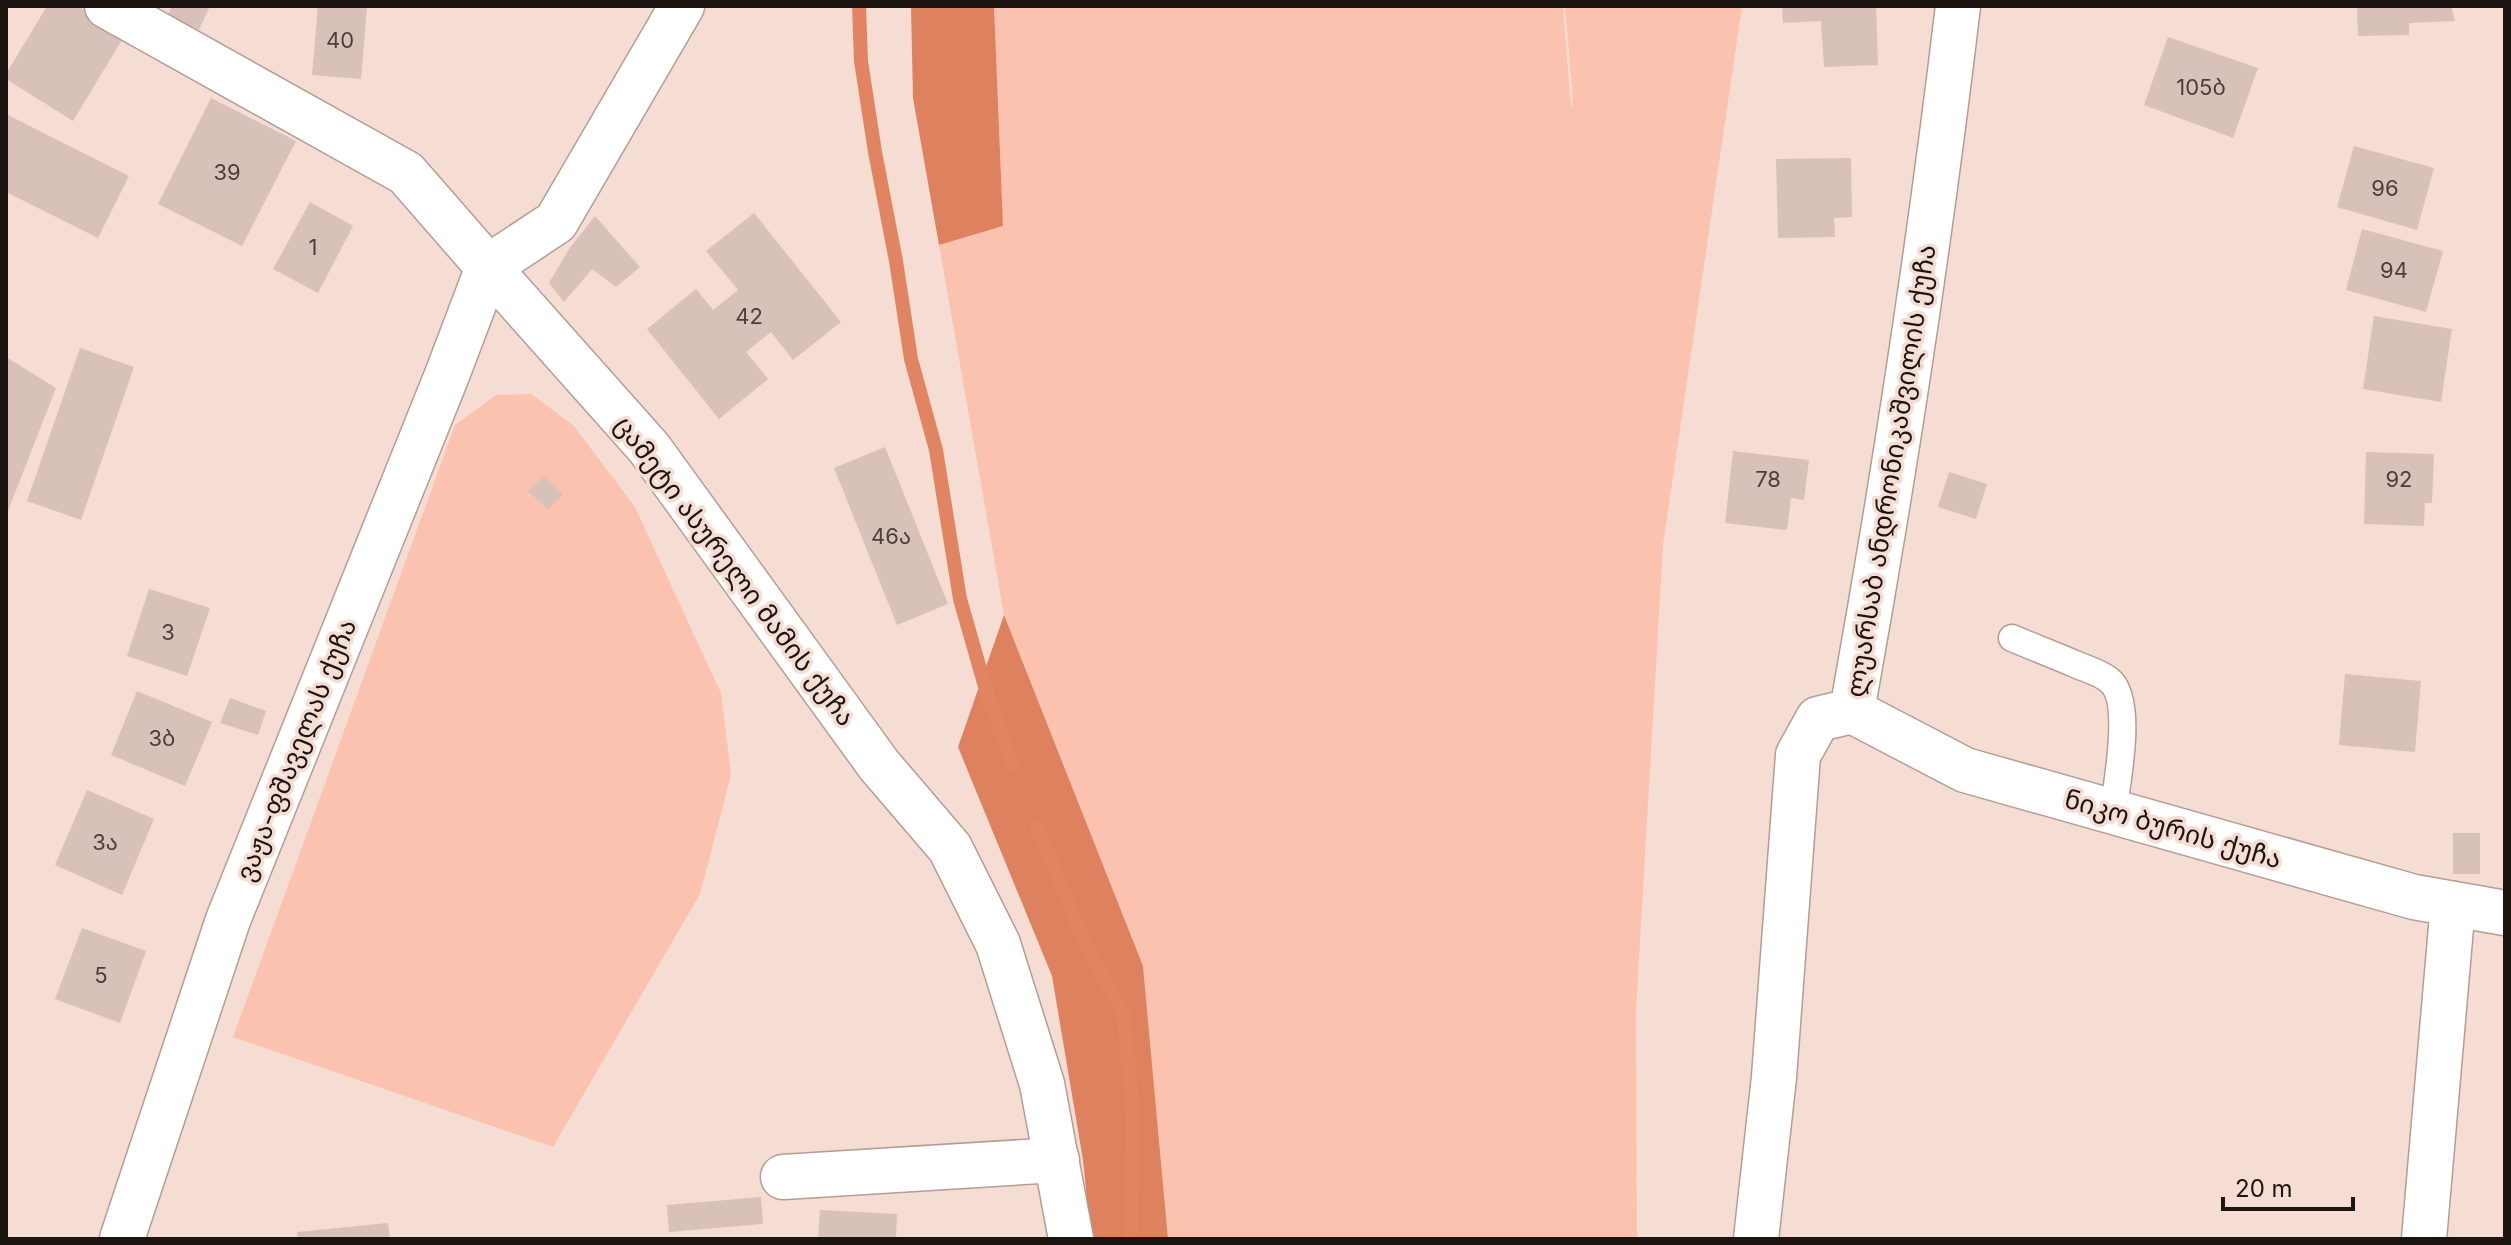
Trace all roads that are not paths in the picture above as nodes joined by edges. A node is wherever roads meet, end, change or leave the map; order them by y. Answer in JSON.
{"nodes":[{"id":1,"x":107,"y":6,"type":"edge"},
{"id":2,"x":682,"y":6,"type":"edge"},
{"id":3,"x":1941,"y":6,"type":"edge"},
{"id":4,"x":1958,"y":6,"type":"edge"},
{"id":5,"x":1951,"y":70,"type":"junction"},
{"id":6,"x":488,"y":267,"type":"junction"},
{"id":7,"x":2012,"y":638,"type":"dead end"},
{"id":8,"x":1852,"y":711,"type":"junction"},
{"id":9,"x":2113,"y":812,"type":"junction"},
{"id":10,"x":2453,"y":904,"type":"junction"},
{"id":11,"x":2505,"y":913,"type":"edge"},
{"id":12,"x":1057,"y":1160,"type":"junction"},
{"id":13,"x":783,"y":1177,"type":"dead end"},
{"id":14,"x":122,"y":1239,"type":"edge"},
{"id":15,"x":1071,"y":1239,"type":"edge"},
{"id":16,"x":1756,"y":1239,"type":"edge"},
{"id":17,"x":2424,"y":1239,"type":"edge"}],
"edges":[{"from":1,"to":6,"type":"street","name":"ცამეტი ასურელი მამის ქუჩა"},
{"from":2,"to":6,"type":"street"},
{"from":3,"to":5,"type":"lane"},
{"from":4,"to":5,"type":"street","name":"ლუარსაბ ანდრონიკაშვილის ქუჩა"},
{"from":5,"to":8,"type":"street","name":"ლუარსაბ ანდრონიკაშვილის ქუჩა"},
{"from":6,"to":12,"type":"street","name":"ცამეტი ასურელი მამის ქუჩა"},
{"from":6,"to":14,"type":"street","name":"ვაჟა-ფშაველას ქუჩა"},
{"from":7,"to":9,"type":"lane"},
{"from":8,"to":9,"type":"street","name":"ნიკო ბურის ქუჩა"},
{"from":8,"to":16,"type":"street","name":"ლუარსაბ ანდრონიკაშვილის ქუჩა"},
{"from":9,"to":10,"type":"street","name":"ნიკო ბურის ქუჩა"},
{"from":10,"to":11,"type":"street","name":"ნიკო ბურის ქუჩა"},
{"from":10,"to":17,"type":"street"},
{"from":12,"to":13,"type":"street"},
{"from":12,"to":15,"type":"street","name":"ცამეტი ასურელი მამის ქუჩა"}]}
